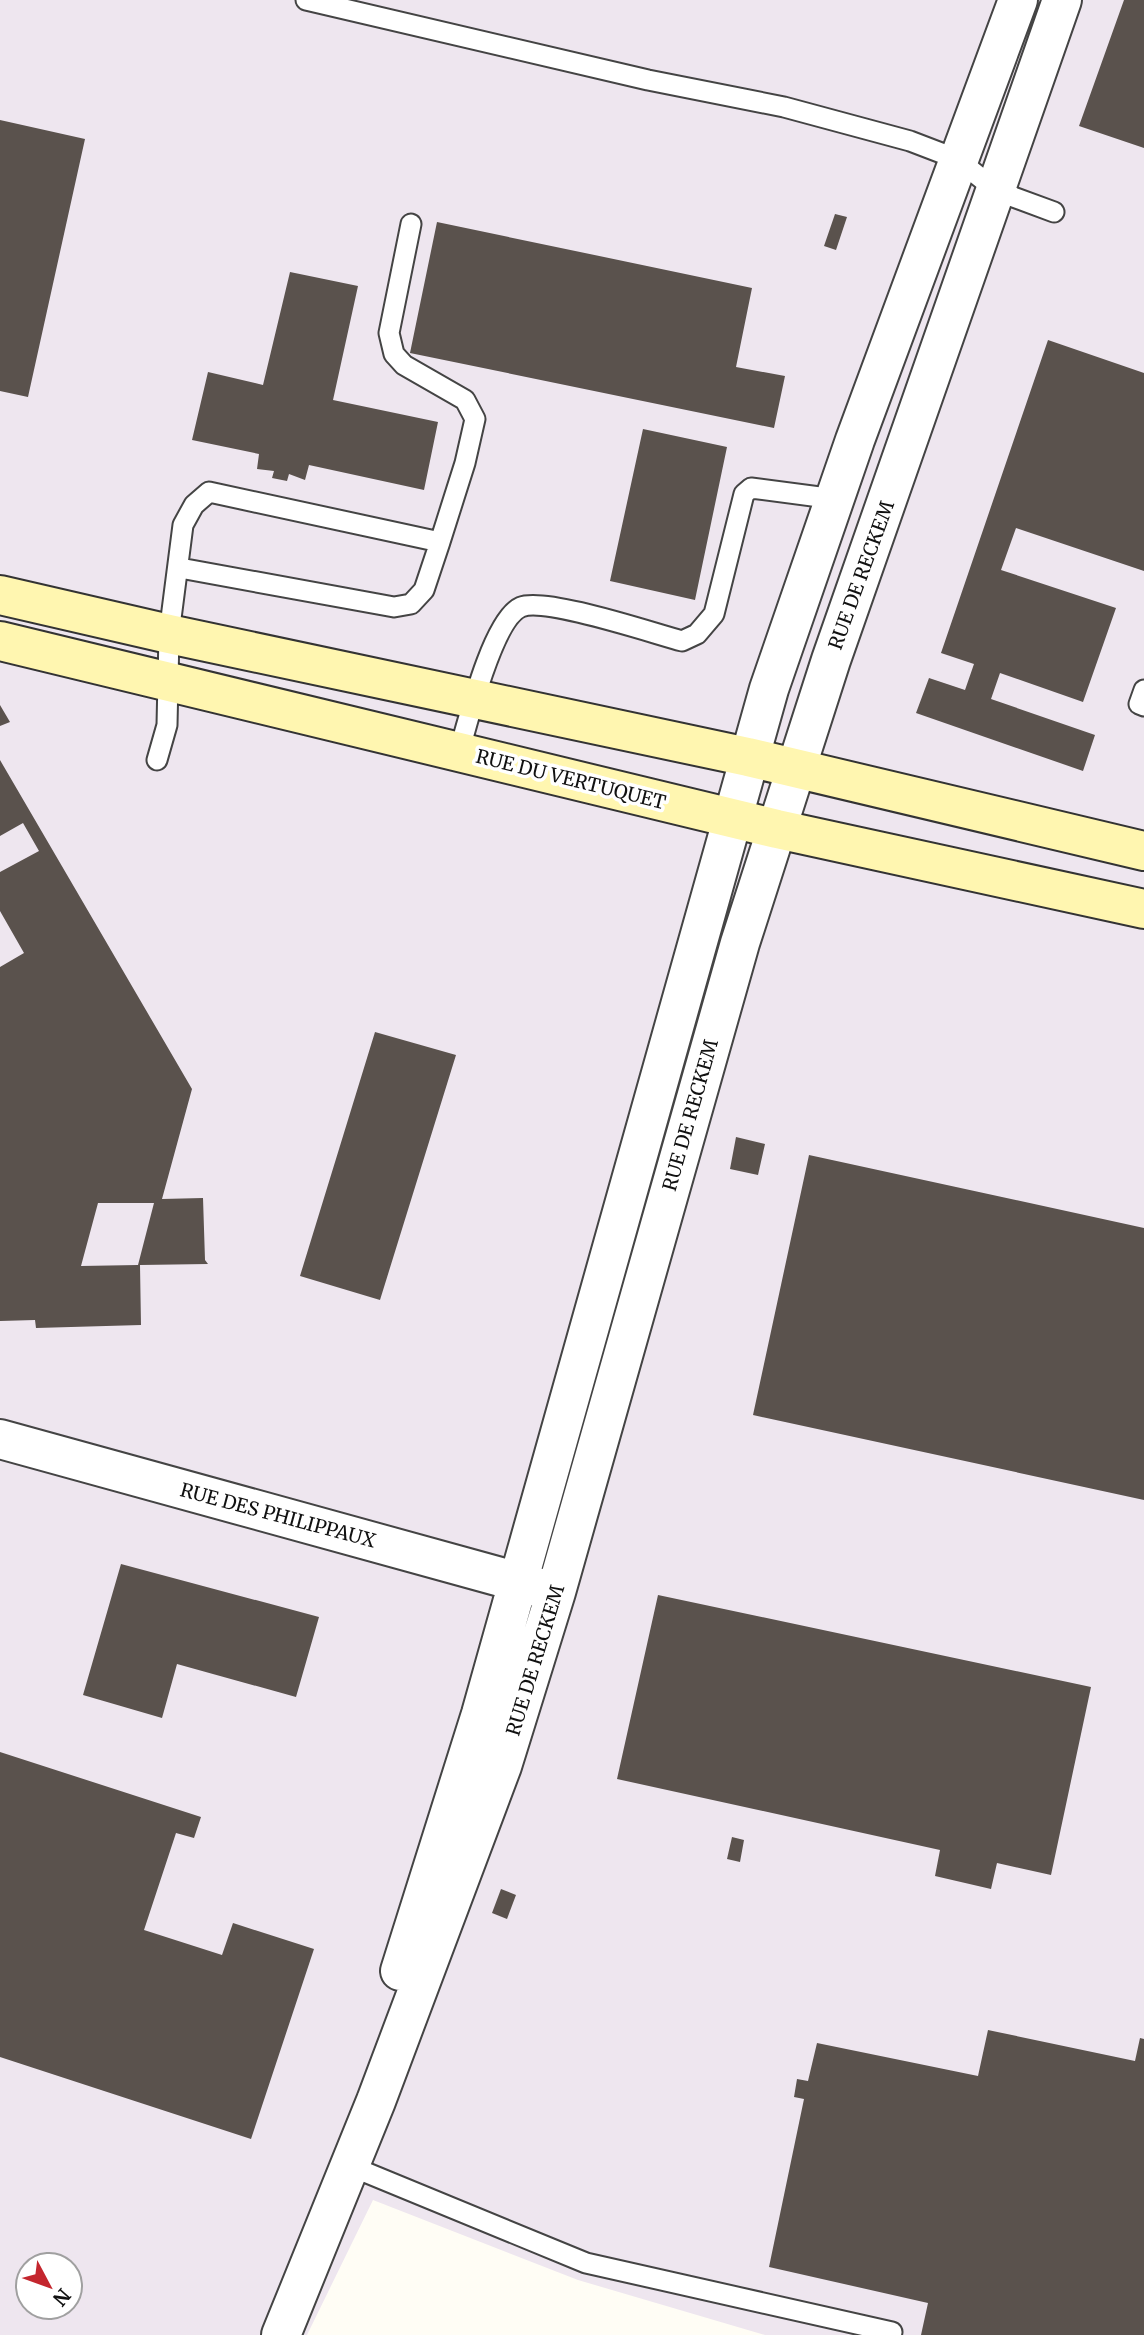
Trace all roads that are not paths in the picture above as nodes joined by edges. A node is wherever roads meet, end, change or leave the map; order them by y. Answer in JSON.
{"nodes":[{"id":1,"x":306,"y":0,"type":"edge"},
{"id":2,"x":1018,"y":0,"type":"edge"},
{"id":3,"x":1062,"y":0,"type":"edge"},
{"id":4,"x":957,"y":159,"type":"junction"},
{"id":5,"x":997,"y":191,"type":"junction"},
{"id":6,"x":1054,"y":212,"type":"dead end"},
{"id":7,"x":411,"y":225,"type":"dead end"},
{"id":8,"x":835,"y":499,"type":"junction"},
{"id":9,"x":440,"y":542,"type":"junction"},
{"id":10,"x":180,"y":568,"type":"junction"},
{"id":11,"x":0,"y":595,"type":"edge"},
{"id":12,"x":169,"y":634,"type":"junction"},
{"id":13,"x":0,"y":641,"type":"edge"},
{"id":14,"x":167,"y":682,"type":"junction"},
{"id":15,"x":1144,"y":690,"type":"edge"},
{"id":16,"x":474,"y":700,"type":"junction"},
{"id":17,"x":1144,"y":706,"type":"edge"},
{"id":18,"x":460,"y":752,"type":"junction"},
{"id":19,"x":748,"y":757,"type":"junction"},
{"id":20,"x":157,"y":760,"type":"dead end"},
{"id":21,"x":797,"y":768,"type":"junction"},
{"id":22,"x":732,"y":817,"type":"junction"},
{"id":23,"x":777,"y":829,"type":"junction"},
{"id":24,"x":1144,"y":851,"type":"edge"},
{"id":25,"x":1144,"y":909,"type":"edge"},
{"id":26,"x":0,"y":1438,"type":"edge"},
{"id":27,"x":519,"y":1582,"type":"junction"},
{"id":28,"x":556,"y":1592,"type":"junction"},
{"id":29,"x":346,"y":2164,"type":"junction"},
{"id":30,"x":281,"y":2335,"type":"edge"},
{"id":31,"x":891,"y":2335,"type":"edge"}],
"edges":[{"from":1,"to":4,"type":"lane"},
{"from":2,"to":4,"type":"street","name":"RUE DE RECKEM"},
{"from":3,"to":5,"type":"street","name":"RUE DE RECKEM"},
{"from":4,"to":5,"type":"lane"},
{"from":4,"to":8,"type":"street","name":"RUE DE RECKEM"},
{"from":5,"to":6,"type":"lane"},
{"from":5,"to":21,"type":"street","name":"RUE DE RECKEM"},
{"from":7,"to":9,"type":"lane"},
{"from":8,"to":16,"type":"lane"},
{"from":8,"to":19,"type":"street","name":"RUE DE RECKEM"},
{"from":9,"to":10,"type":"lane"},
{"from":9,"to":10,"type":"lane"},
{"from":10,"to":12,"type":"lane"},
{"from":11,"to":12,"type":"street"},
{"from":12,"to":14,"type":"lane"},
{"from":12,"to":16,"type":"street"},
{"from":13,"to":14,"type":"street","name":"RUE DU VERTUQUET"},
{"from":14,"to":18,"type":"street","name":"RUE DU VERTUQUET"},
{"from":14,"to":20,"type":"lane"},
{"from":15,"to":17,"type":"lane"},
{"from":16,"to":18,"type":"lane"},
{"from":16,"to":19,"type":"street"},
{"from":18,"to":22,"type":"street","name":"RUE DU VERTUQUET"},
{"from":19,"to":21,"type":"street"},
{"from":19,"to":22,"type":"street","name":"RUE DE RECKEM"},
{"from":21,"to":23,"type":"street","name":"RUE DE RECKEM"},
{"from":21,"to":24,"type":"street"},
{"from":22,"to":23,"type":"street","name":"RUE DU VERTUQUET"},
{"from":22,"to":27,"type":"street","name":"RUE DE RECKEM"},
{"from":23,"to":25,"type":"street","name":"RUE DU VERTUQUET"},
{"from":23,"to":28,"type":"street","name":"RUE DE RECKEM"},
{"from":26,"to":27,"type":"street","name":"RUE DES PHILIPPAUX"},
{"from":27,"to":28,"type":"street","name":"RUE DES PHILIPPAUX"},
{"from":27,"to":29,"type":"street","name":"RUE DE RECKEM"},
{"from":28,"to":29,"type":"street","name":"RUE DE RECKEM"},
{"from":29,"to":30,"type":"street","name":"RUE DE RECKEM"},
{"from":29,"to":31,"type":"lane"}]}
